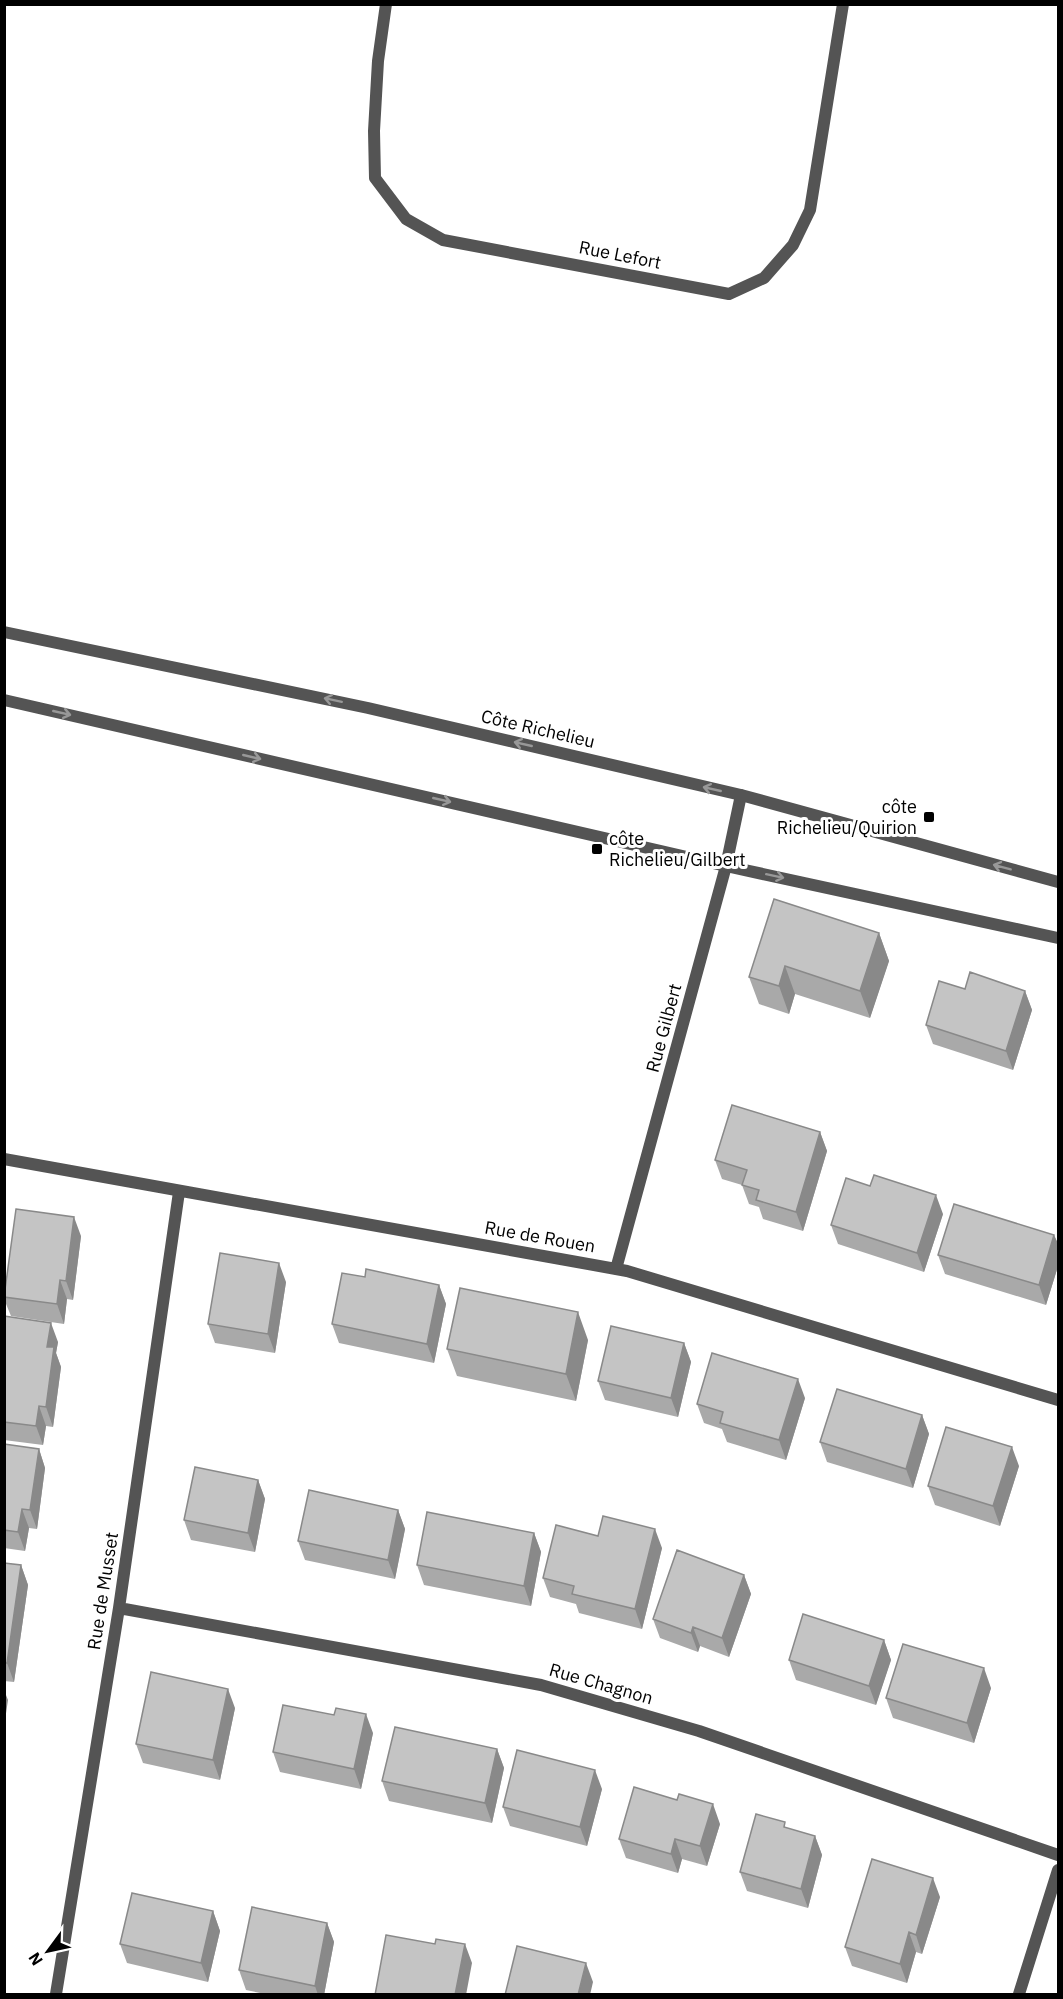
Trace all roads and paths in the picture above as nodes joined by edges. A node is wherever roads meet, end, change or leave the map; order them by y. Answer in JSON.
{"nodes":[{"id":1,"x":386,"y":4,"type":"edge"},
{"id":2,"x":843,"y":4,"type":"edge"},
{"id":3,"x":4,"y":632,"type":"edge"},
{"id":4,"x":4,"y":700,"type":"edge"},
{"id":5,"x":741,"y":795,"type":"junction"},
{"id":6,"x":726,"y":866,"type":"junction"},
{"id":7,"x":1059,"y":882,"type":"edge"},
{"id":8,"x":1059,"y":938,"type":"edge"},
{"id":9,"x":4,"y":1159,"type":"edge"},
{"id":10,"x":179,"y":1192,"type":"junction"},
{"id":11,"x":616,"y":1269,"type":"junction"},
{"id":12,"x":1059,"y":1400,"type":"edge"},
{"id":13,"x":119,"y":1608,"type":"junction"},
{"id":14,"x":1059,"y":1855,"type":"edge"},
{"id":15,"x":1059,"y":1870,"type":"edge"},
{"id":16,"x":56,"y":1995,"type":"edge"},
{"id":17,"x":1019,"y":1995,"type":"edge"}],
"edges":[{"from":1,"to":2,"type":"street","name":"Rue Lefort"},
{"from":5,"to":3,"type":"street","name":"Côte Richelieu","one_way":true},
{"from":4,"to":6,"type":"street","one_way":true},
{"from":5,"to":6,"type":"street","name":"Rue Gilbert"},
{"from":7,"to":5,"type":"street","name":"Côte Richelieu","one_way":true},
{"from":6,"to":8,"type":"street","one_way":true},
{"from":6,"to":11,"type":"street","name":"Rue Gilbert"},
{"from":9,"to":10,"type":"street","name":"Rue de Rouen"},
{"from":10,"to":11,"type":"street","name":"Rue de Rouen"},
{"from":10,"to":13,"type":"street","name":"Rue de Musset"},
{"from":11,"to":12,"type":"street","name":"Rue de Rouen"},
{"from":13,"to":14,"type":"street","name":"Rue Chagnon"},
{"from":13,"to":16,"type":"street","name":"Rue de Musset"},
{"from":15,"to":17,"type":"street"}]}
